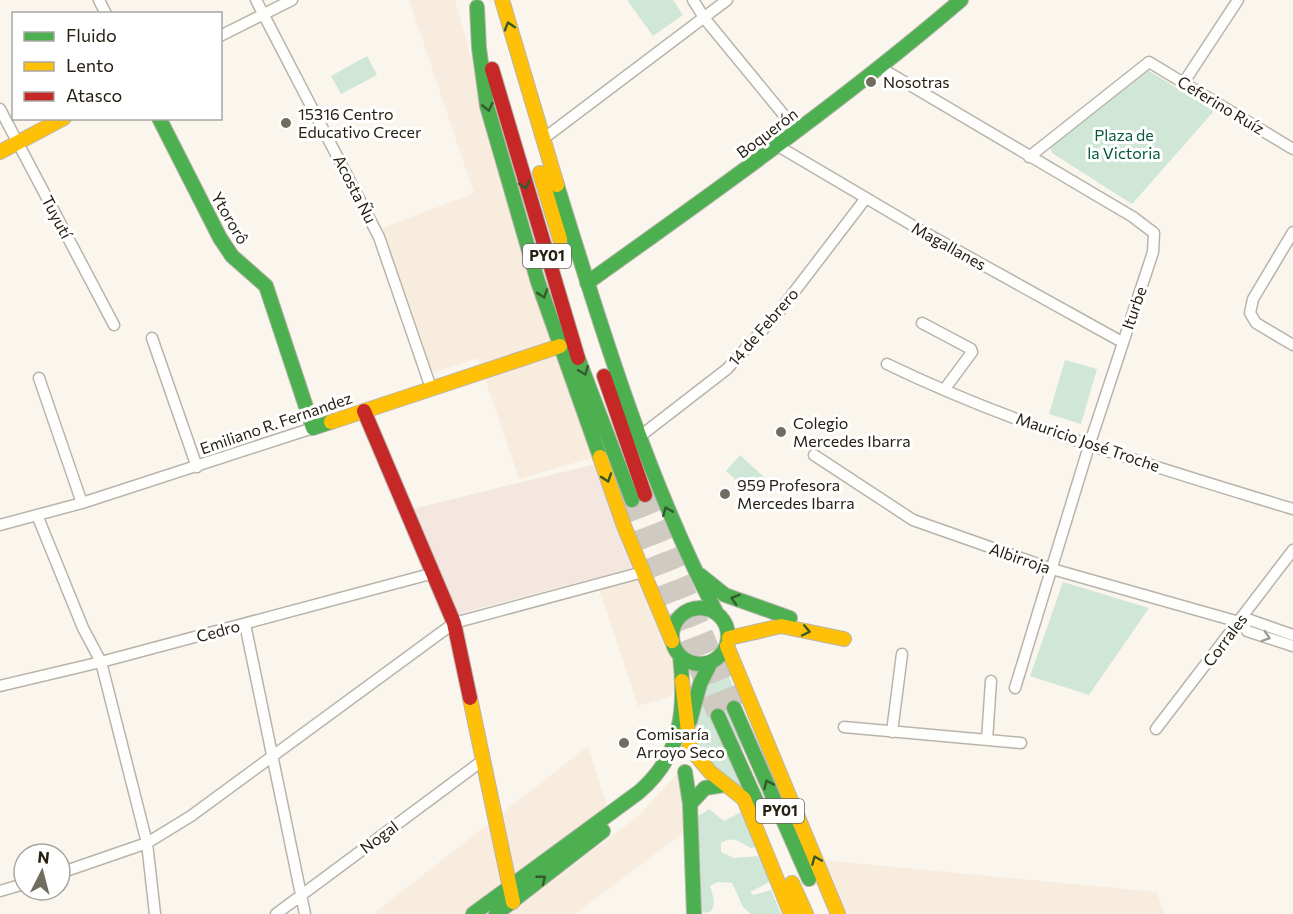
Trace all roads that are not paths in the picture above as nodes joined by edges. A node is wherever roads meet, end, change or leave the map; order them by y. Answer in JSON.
{"nodes":[{"id":1,"x":256,"y":0,"type":"edge"},
{"id":2,"x":292,"y":0,"type":"edge"},
{"id":3,"x":489,"y":0,"type":"edge"},
{"id":4,"x":502,"y":0,"type":"edge"},
{"id":5,"x":693,"y":0,"type":"edge"},
{"id":6,"x":727,"y":0,"type":"edge"},
{"id":7,"x":1238,"y":0,"type":"edge"},
{"id":8,"x":958,"y":1,"type":"edge"},
{"id":9,"x":475,"y":3,"type":"edge"},
{"id":10,"x":264,"y":13,"type":"junction"},
{"id":11,"x":705,"y":19,"type":"junction"},
{"id":12,"x":222,"y":35,"type":"edge"},
{"id":13,"x":881,"y":68,"type":"junction"},
{"id":14,"x":1184,"y":82,"type":"junction"},
{"id":15,"x":0,"y":109,"type":"edge"},
{"id":16,"x":60,"y":120,"type":"edge"},
{"id":17,"x":160,"y":120,"type":"edge"},
{"id":18,"x":797,"y":131,"type":"junction"},
{"id":19,"x":543,"y":139,"type":"junction"},
{"id":20,"x":18,"y":143,"type":"junction"},
{"id":21,"x":778,"y":146,"type":"junction"},
{"id":22,"x":1293,"y":149,"type":"edge"},
{"id":23,"x":0,"y":152,"type":"edge"},
{"id":24,"x":1029,"y":157,"type":"junction"},
{"id":25,"x":866,"y":198,"type":"junction"},
{"id":26,"x":1293,"y":232,"type":"edge"},
{"id":27,"x":587,"y":284,"type":"junction"},
{"id":28,"x":921,"y":323,"type":"dead end"},
{"id":29,"x":114,"y":325,"type":"dead end"},
{"id":30,"x":152,"y":338,"type":"dead end"},
{"id":31,"x":1122,"y":342,"type":"junction"},
{"id":32,"x":1293,"y":345,"type":"edge"},
{"id":33,"x":560,"y":346,"type":"junction"},
{"id":34,"x":887,"y":364,"type":"dead end"},
{"id":35,"x":39,"y":378,"type":"dead end"},
{"id":36,"x":431,"y":387,"type":"junction"},
{"id":37,"x":944,"y":390,"type":"junction"},
{"id":38,"x":364,"y":411,"type":"junction"},
{"id":39,"x":313,"y":428,"type":"junction"},
{"id":40,"x":639,"y":437,"type":"junction"},
{"id":41,"x":1089,"y":446,"type":"junction"},
{"id":42,"x":814,"y":455,"type":"dead end"},
{"id":43,"x":197,"y":467,"type":"junction"},
{"id":44,"x":82,"y":503,"type":"junction"},
{"id":45,"x":1293,"y":509,"type":"edge"},
{"id":46,"x":37,"y":515,"type":"junction"},
{"id":47,"x":0,"y":525,"type":"edge"},
{"id":48,"x":1293,"y":550,"type":"edge"},
{"id":49,"x":690,"y":564,"type":"junction"},
{"id":50,"x":1052,"y":569,"type":"junction"},
{"id":51,"x":643,"y":572,"type":"junction"},
{"id":52,"x":434,"y":573,"type":"junction"},
{"id":53,"x":719,"y":614,"type":"junction"},
{"id":54,"x":1241,"y":622,"type":"junction"},
{"id":55,"x":454,"y":623,"type":"junction"},
{"id":56,"x":245,"y":624,"type":"junction"},
{"id":57,"x":766,"y":628,"type":"junction"},
{"id":58,"x":1293,"y":634,"type":"edge"},
{"id":59,"x":844,"y":639,"type":"dead end"},
{"id":60,"x":672,"y":641,"type":"junction"},
{"id":61,"x":728,"y":642,"type":"junction"},
{"id":62,"x":1293,"y":646,"type":"edge"},
{"id":63,"x":902,"y":654,"type":"dead end"},
{"id":64,"x":680,"y":656,"type":"junction"},
{"id":65,"x":100,"y":662,"type":"junction"},
{"id":66,"x":711,"y":662,"type":"junction"},
{"id":67,"x":736,"y":671,"type":"junction"},
{"id":68,"x":682,"y":681,"type":"junction"},
{"id":69,"x":991,"y":681,"type":"dead end"},
{"id":70,"x":0,"y":686,"type":"edge"},
{"id":71,"x":1015,"y":688,"type":"dead end"},
{"id":72,"x":734,"y":708,"type":"tunnel mouth"},
{"id":73,"x":718,"y":716,"type":"tunnel mouth"},
{"id":74,"x":844,"y":727,"type":"dead end"},
{"id":75,"x":1156,"y":729,"type":"dead end"},
{"id":76,"x":892,"y":732,"type":"junction"},
{"id":77,"x":686,"y":735,"type":"junction"},
{"id":78,"x":987,"y":740,"type":"junction"},
{"id":79,"x":1021,"y":743,"type":"dead end"},
{"id":80,"x":273,"y":753,"type":"junction"},
{"id":81,"x":482,"y":760,"type":"junction"},
{"id":82,"x":685,"y":772,"type":"junction"},
{"id":83,"x":710,"y":772,"type":"junction"},
{"id":84,"x":669,"y":773,"type":"junction"},
{"id":85,"x":724,"y":785,"type":"junction"},
{"id":86,"x":690,"y":804,"type":"junction"},
{"id":87,"x":147,"y":843,"type":"junction"},
{"id":88,"x":72,"y":869,"type":"edge"},
{"id":89,"x":510,"y":886,"type":"junction"},
{"id":90,"x":301,"y":895,"type":"junction"},
{"id":91,"x":513,"y":902,"type":"junction"},
{"id":92,"x":155,"y":914,"type":"edge"},
{"id":93,"x":276,"y":914,"type":"edge"},
{"id":94,"x":305,"y":914,"type":"edge"},
{"id":95,"x":474,"y":914,"type":"edge"},
{"id":96,"x":496,"y":914,"type":"edge"},
{"id":97,"x":694,"y":914,"type":"edge"},
{"id":98,"x":791,"y":914,"type":"edge"},
{"id":99,"x":806,"y":914,"type":"edge"},
{"id":100,"x":825,"y":914,"type":"edge"},
{"id":101,"x":838,"y":914,"type":"edge"}],
"edges":[{"from":1,"to":10,"type":"street","name":"Acosta Ñu"},
{"from":2,"to":10,"type":"street"},
{"from":9,"to":3,"type":"main road","number":"PY01","one_way":true},
{"from":19,"to":4,"type":"main road","one_way":true},
{"from":5,"to":11,"type":"street"},
{"from":6,"to":11,"type":"street"},
{"from":7,"to":14,"type":"street"},
{"from":8,"to":13,"type":"main road","name":"Boquerón"},
{"from":9,"to":33,"type":"main road","one_way":true},
{"from":10,"to":12,"type":"street"},
{"from":10,"to":36,"type":"street","name":"Acosta Ñu"},
{"from":11,"to":18,"type":"street"},
{"from":11,"to":19,"type":"street"},
{"from":13,"to":18,"type":"main road","name":"Boquerón"},
{"from":13,"to":24,"type":"street","name":"Iturbe"},
{"from":14,"to":22,"type":"street","name":"Ceferino Ruíz"},
{"from":14,"to":24,"type":"street","name":"Ceferino Ruíz"},
{"from":15,"to":20,"type":"street","name":"Tuyutí"},
{"from":16,"to":20,"type":"main road"},
{"from":17,"to":39,"type":"main road","name":"Ytororô"},
{"from":18,"to":21,"type":"main road","name":"Boquerón"},
{"from":19,"to":27,"type":"main road"},
{"from":20,"to":23,"type":"main road"},
{"from":20,"to":29,"type":"street","name":"Tuyutí"},
{"from":21,"to":25,"type":"street","name":"Magallanes"},
{"from":21,"to":27,"type":"main road","name":"Boquerón"},
{"from":24,"to":31,"type":"street","name":"Iturbe"},
{"from":25,"to":31,"type":"street","name":"Magallanes"},
{"from":25,"to":40,"type":"street","name":"14 de Febrero"},
{"from":26,"to":32,"type":"street"},
{"from":27,"to":40,"type":"main road"},
{"from":28,"to":37,"type":"street"},
{"from":30,"to":43,"type":"street"},
{"from":31,"to":41,"type":"street","name":"Iturbe"},
{"from":33,"to":36,"type":"main road","name":"Emiliano R. Fernandez"},
{"from":33,"to":51,"type":"main road","one_way":true},
{"from":34,"to":37,"type":"street","name":"Mauricio José Troche"},
{"from":35,"to":44,"type":"street"},
{"from":36,"to":38,"type":"main road","name":"Emiliano R. Fernandez"},
{"from":37,"to":41,"type":"street","name":"Mauricio José Troche"},
{"from":38,"to":39,"type":"main road","name":"Emiliano R. Fernandez"},
{"from":38,"to":52,"type":"main road"},
{"from":39,"to":43,"type":"street","name":"Emiliano R. Fernandez"},
{"from":49,"to":40,"type":"main road","one_way":true},
{"from":41,"to":45,"type":"street","name":"Mauricio José Troche"},
{"from":41,"to":50,"type":"street","name":"Iturbe"},
{"from":42,"to":50,"type":"street","name":"Albirroja"},
{"from":43,"to":44,"type":"street","name":"Emiliano R. Fernandez"},
{"from":44,"to":46,"type":"street","name":"Emiliano R. Fernandez"},
{"from":46,"to":47,"type":"street","name":"Emiliano R. Fernandez"},
{"from":46,"to":65,"type":"street"},
{"from":48,"to":54,"type":"street","name":"Corrales"},
{"from":49,"to":53,"type":"main road"},
{"from":53,"to":49,"type":"main road","one_way":true},
{"from":50,"to":54,"type":"street","name":"Albirroja"},
{"from":50,"to":71,"type":"street","name":"Iturbe"},
{"from":51,"to":55,"type":"street"},
{"from":51,"to":60,"type":"main road"},
{"from":52,"to":55,"type":"main road"},
{"from":52,"to":56,"type":"street","name":"Cedro"},
{"from":53,"to":60,"type":"main road"},
{"from":53,"to":61,"type":"main road"},
{"from":54,"to":58,"type":"street","name":"Albirroja"},
{"from":54,"to":62,"type":"street","name":"Albirroja","one_way":true},
{"from":54,"to":75,"type":"street","name":"Corrales"},
{"from":55,"to":80,"type":"street"},
{"from":55,"to":81,"type":"main road"},
{"from":56,"to":65,"type":"street","name":"Cedro"},
{"from":56,"to":80,"type":"street"},
{"from":57,"to":59,"type":"main road","one_way":true},
{"from":57,"to":61,"type":"main road"},
{"from":57,"to":67,"type":"main road"},
{"from":60,"to":64,"type":"main road"},
{"from":61,"to":66,"type":"main road"},
{"from":61,"to":67,"type":"main road"},
{"from":63,"to":76,"type":"street"},
{"from":64,"to":66,"type":"main road"},
{"from":64,"to":68,"type":"main road"},
{"from":65,"to":70,"type":"street","name":"Cedro"},
{"from":65,"to":87,"type":"street"},
{"from":66,"to":77,"type":"main road"},
{"from":101,"to":67,"type":"main road","one_way":true},
{"from":68,"to":77,"type":"main road"},
{"from":68,"to":89,"type":"main road"},
{"from":69,"to":78,"type":"street"},
{"from":100,"to":72,"type":"main road","number":"PY01","one_way":true},
{"from":73,"to":99,"type":"main road","number":"PY01"},
{"from":74,"to":76,"type":"street"},
{"from":76,"to":78,"type":"street"},
{"from":77,"to":83,"type":"main road"},
{"from":77,"to":84,"type":"main road"},
{"from":78,"to":79,"type":"street"},
{"from":80,"to":87,"type":"street"},
{"from":80,"to":90,"type":"street"},
{"from":81,"to":89,"type":"main road"},
{"from":81,"to":90,"type":"street","name":"Nogal"},
{"from":82,"to":83,"type":"main road"},
{"from":82,"to":84,"type":"main road"},
{"from":82,"to":86,"type":"main road"},
{"from":83,"to":85,"type":"main road"},
{"from":91,"to":84,"type":"main road","one_way":true},
{"from":85,"to":86,"type":"main road"},
{"from":85,"to":98,"type":"main road"},
{"from":86,"to":97,"type":"main road"},
{"from":87,"to":88,"type":"street"},
{"from":87,"to":92,"type":"street"},
{"from":89,"to":91,"type":"main road"},
{"from":89,"to":95,"type":"main road"},
{"from":90,"to":93,"type":"street","name":"Nogal"},
{"from":90,"to":94,"type":"street"},
{"from":91,"to":96,"type":"main road"}]}
